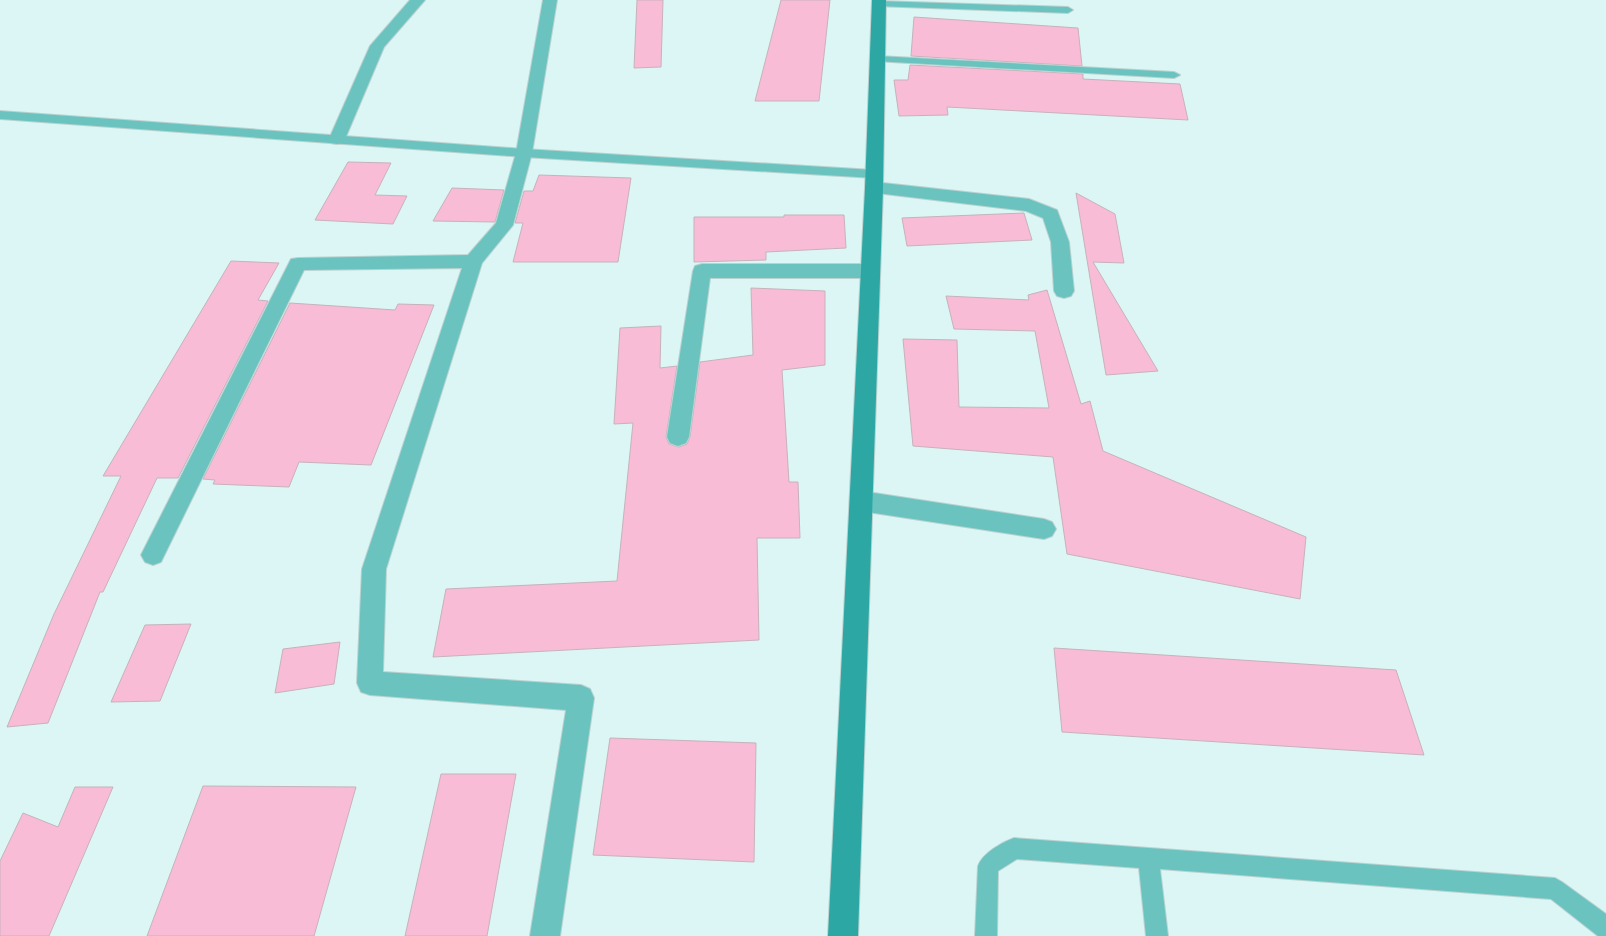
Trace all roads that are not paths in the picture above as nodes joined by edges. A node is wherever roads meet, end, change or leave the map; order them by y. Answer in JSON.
{"nodes":[{"id":1,"x":418,"y":0,"type":"edge"},
{"id":2,"x":550,"y":0,"type":"edge"},
{"id":3,"x":879,"y":2,"type":"edge"},
{"id":4,"x":1068,"y":10,"type":"dead end"},
{"id":5,"x":878,"y":59,"type":"junction"},
{"id":6,"x":1174,"y":75,"type":"dead end"},
{"id":7,"x":0,"y":115,"type":"edge"},
{"id":8,"x":337,"y":139,"type":"junction"},
{"id":9,"x":524,"y":153,"type":"junction"},
{"id":10,"x":874,"y":181,"type":"junction"},
{"id":11,"x":474,"y":261,"type":"junction"},
{"id":12,"x":870,"y":270,"type":"junction"},
{"id":13,"x":1064,"y":291,"type":"dead end"},
{"id":14,"x":678,"y":436,"type":"dead end"},
{"id":15,"x":860,"y":501,"type":"junction"},
{"id":16,"x":1044,"y":529,"type":"dead end"},
{"id":17,"x":153,"y":555,"type":"dead end"},
{"id":18,"x":1148,"y":858,"type":"junction"},
{"id":19,"x":1606,"y":930,"type":"edge"},
{"id":20,"x":546,"y":936,"type":"edge"},
{"id":21,"x":843,"y":936,"type":"edge"},
{"id":22,"x":986,"y":936,"type":"edge"},
{"id":23,"x":1156,"y":936,"type":"edge"}],
"edges":[{"from":1,"to":8,"type":"street"},
{"from":2,"to":9,"type":"street"},
{"from":3,"to":4,"type":"lane"},
{"from":3,"to":5,"type":"street"},
{"from":5,"to":6,"type":"lane"},
{"from":5,"to":10,"type":"street"},
{"from":7,"to":8,"type":"lane"},
{"from":8,"to":9,"type":"lane"},
{"from":9,"to":10,"type":"lane"},
{"from":9,"to":11,"type":"street"},
{"from":10,"to":12,"type":"street"},
{"from":10,"to":13,"type":"street"},
{"from":11,"to":17,"type":"street"},
{"from":11,"to":20,"type":"street"},
{"from":12,"to":14,"type":"street"},
{"from":12,"to":15,"type":"street"},
{"from":15,"to":16,"type":"street"},
{"from":15,"to":21,"type":"street"},
{"from":18,"to":19,"type":"lane"},
{"from":18,"to":22,"type":"lane"},
{"from":18,"to":23,"type":"lane"}]}
